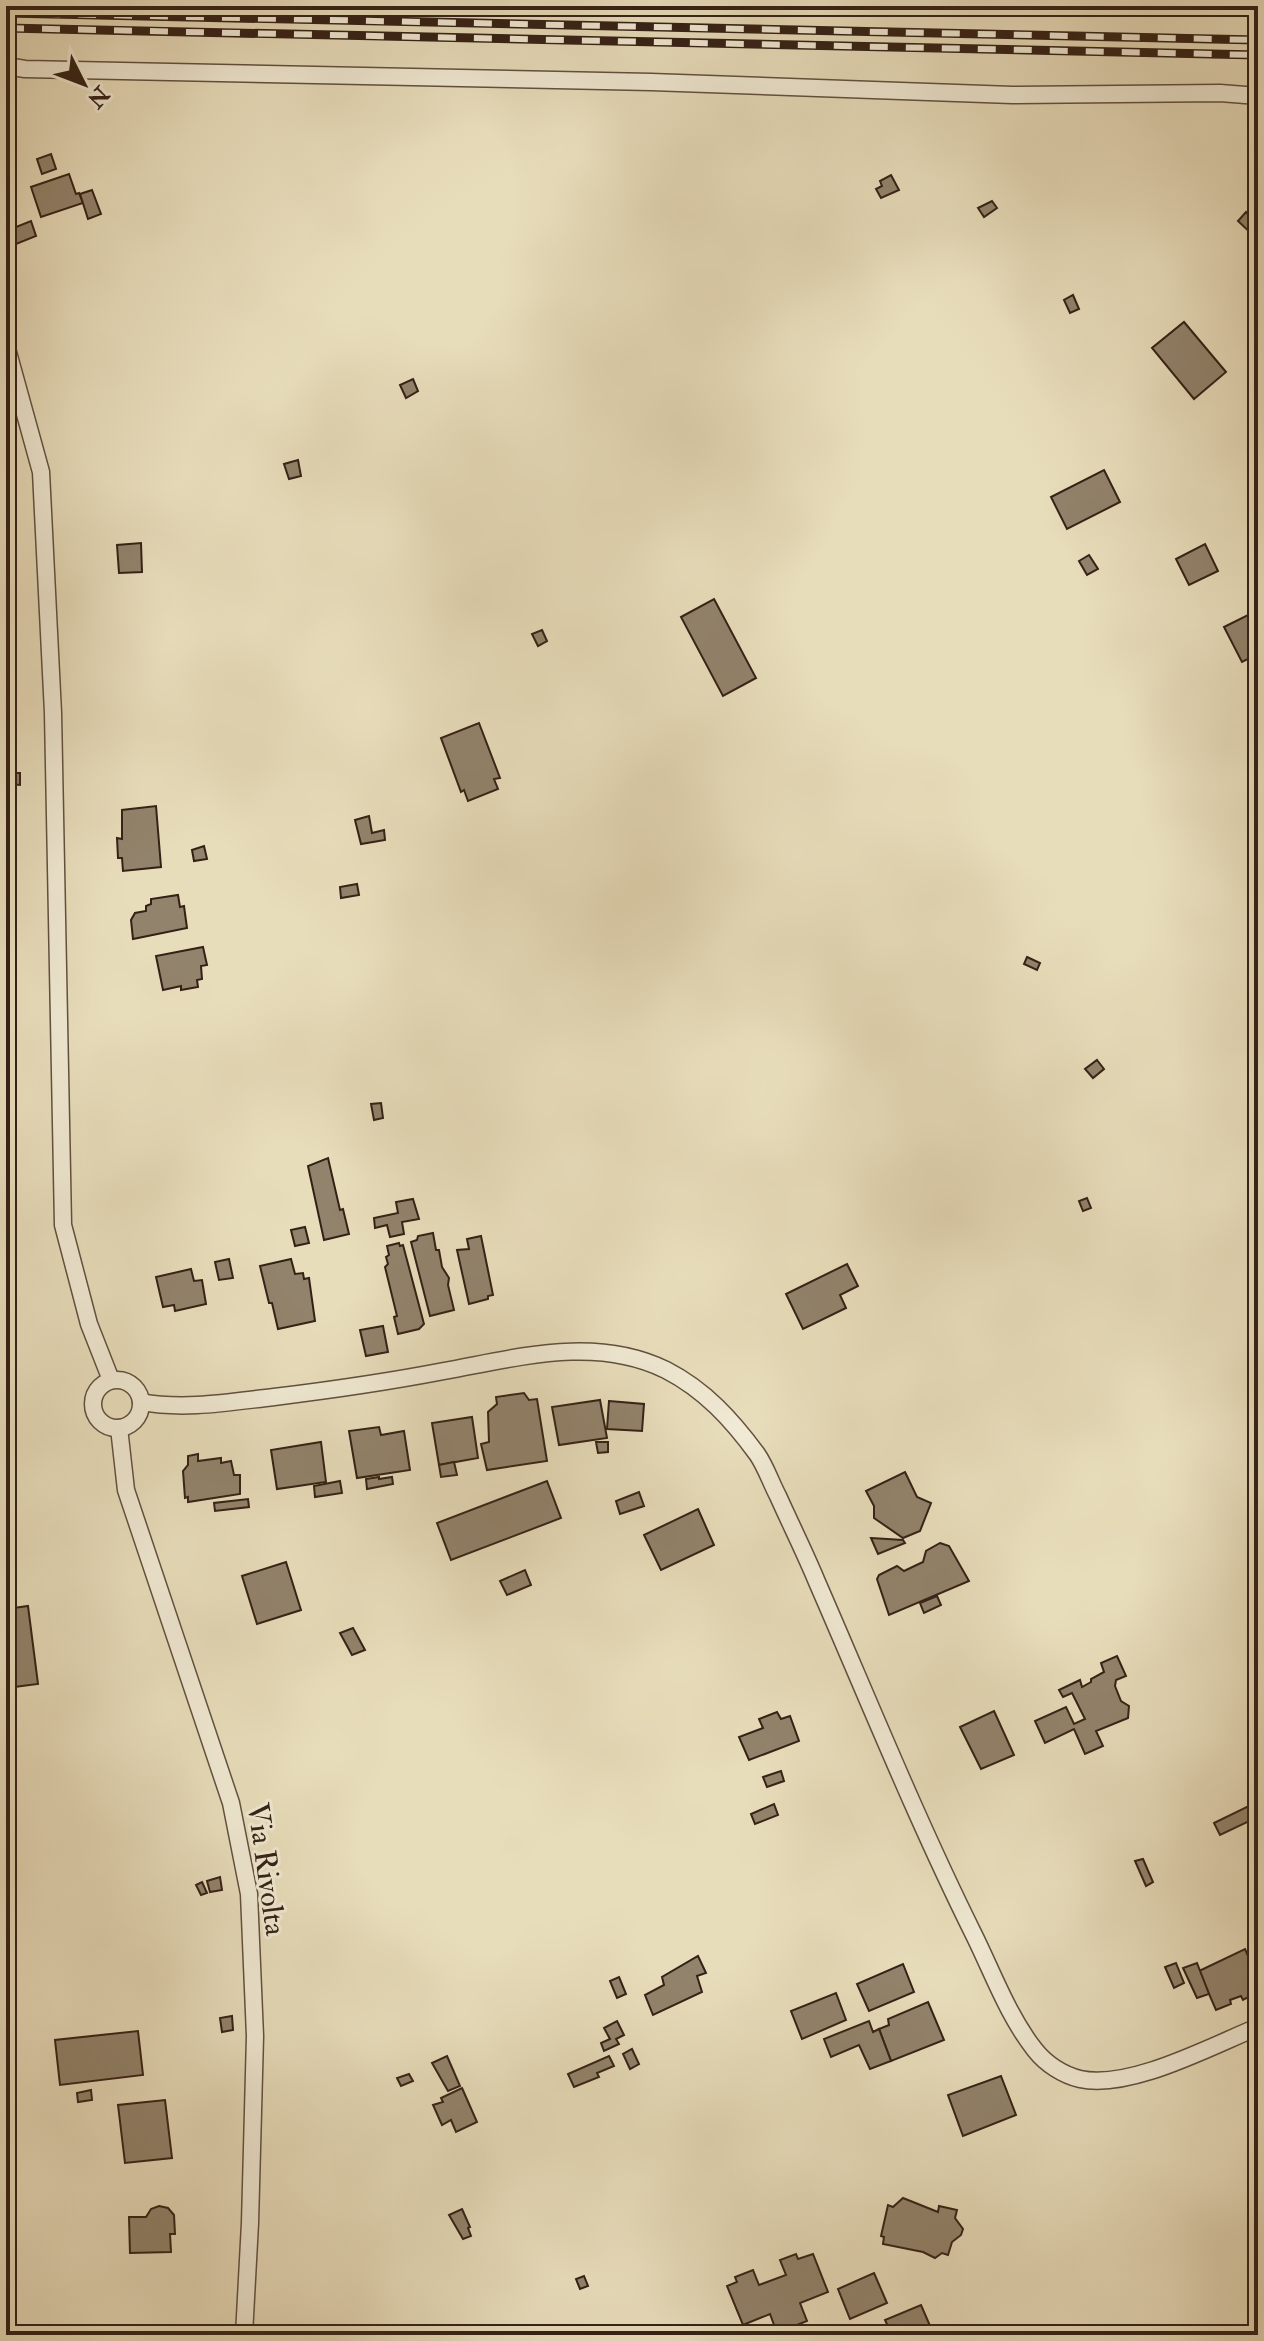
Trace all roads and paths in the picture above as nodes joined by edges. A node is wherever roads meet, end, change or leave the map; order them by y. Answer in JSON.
{"nodes":[{"id":1,"x":6,"y":66,"type":"edge"},
{"id":2,"x":25,"y":69,"type":"junction"},
{"id":3,"x":6,"y":77,"type":"edge"},
{"id":4,"x":1258,"y":96,"type":"edge"},
{"id":5,"x":6,"y":345,"type":"edge"},
{"id":6,"x":111,"y":1380,"type":"junction"},
{"id":7,"x":141,"y":1402,"type":"junction"},
{"id":8,"x":119,"y":1428,"type":"junction"},
{"id":9,"x":1258,"y":2027,"type":"edge"},
{"id":10,"x":244,"y":2335,"type":"edge"}],
"edges":[{"from":1,"to":2,"type":"street"},
{"from":2,"to":3,"type":"street"},
{"from":2,"to":4,"type":"street"},
{"from":5,"to":6,"type":"street"},
{"from":6,"to":7,"type":"street"},
{"from":6,"to":8,"type":"street"},
{"from":7,"to":8,"type":"street"},
{"from":7,"to":9,"type":"street"},
{"from":8,"to":10,"type":"street","name":"Via Rivolta"}]}
